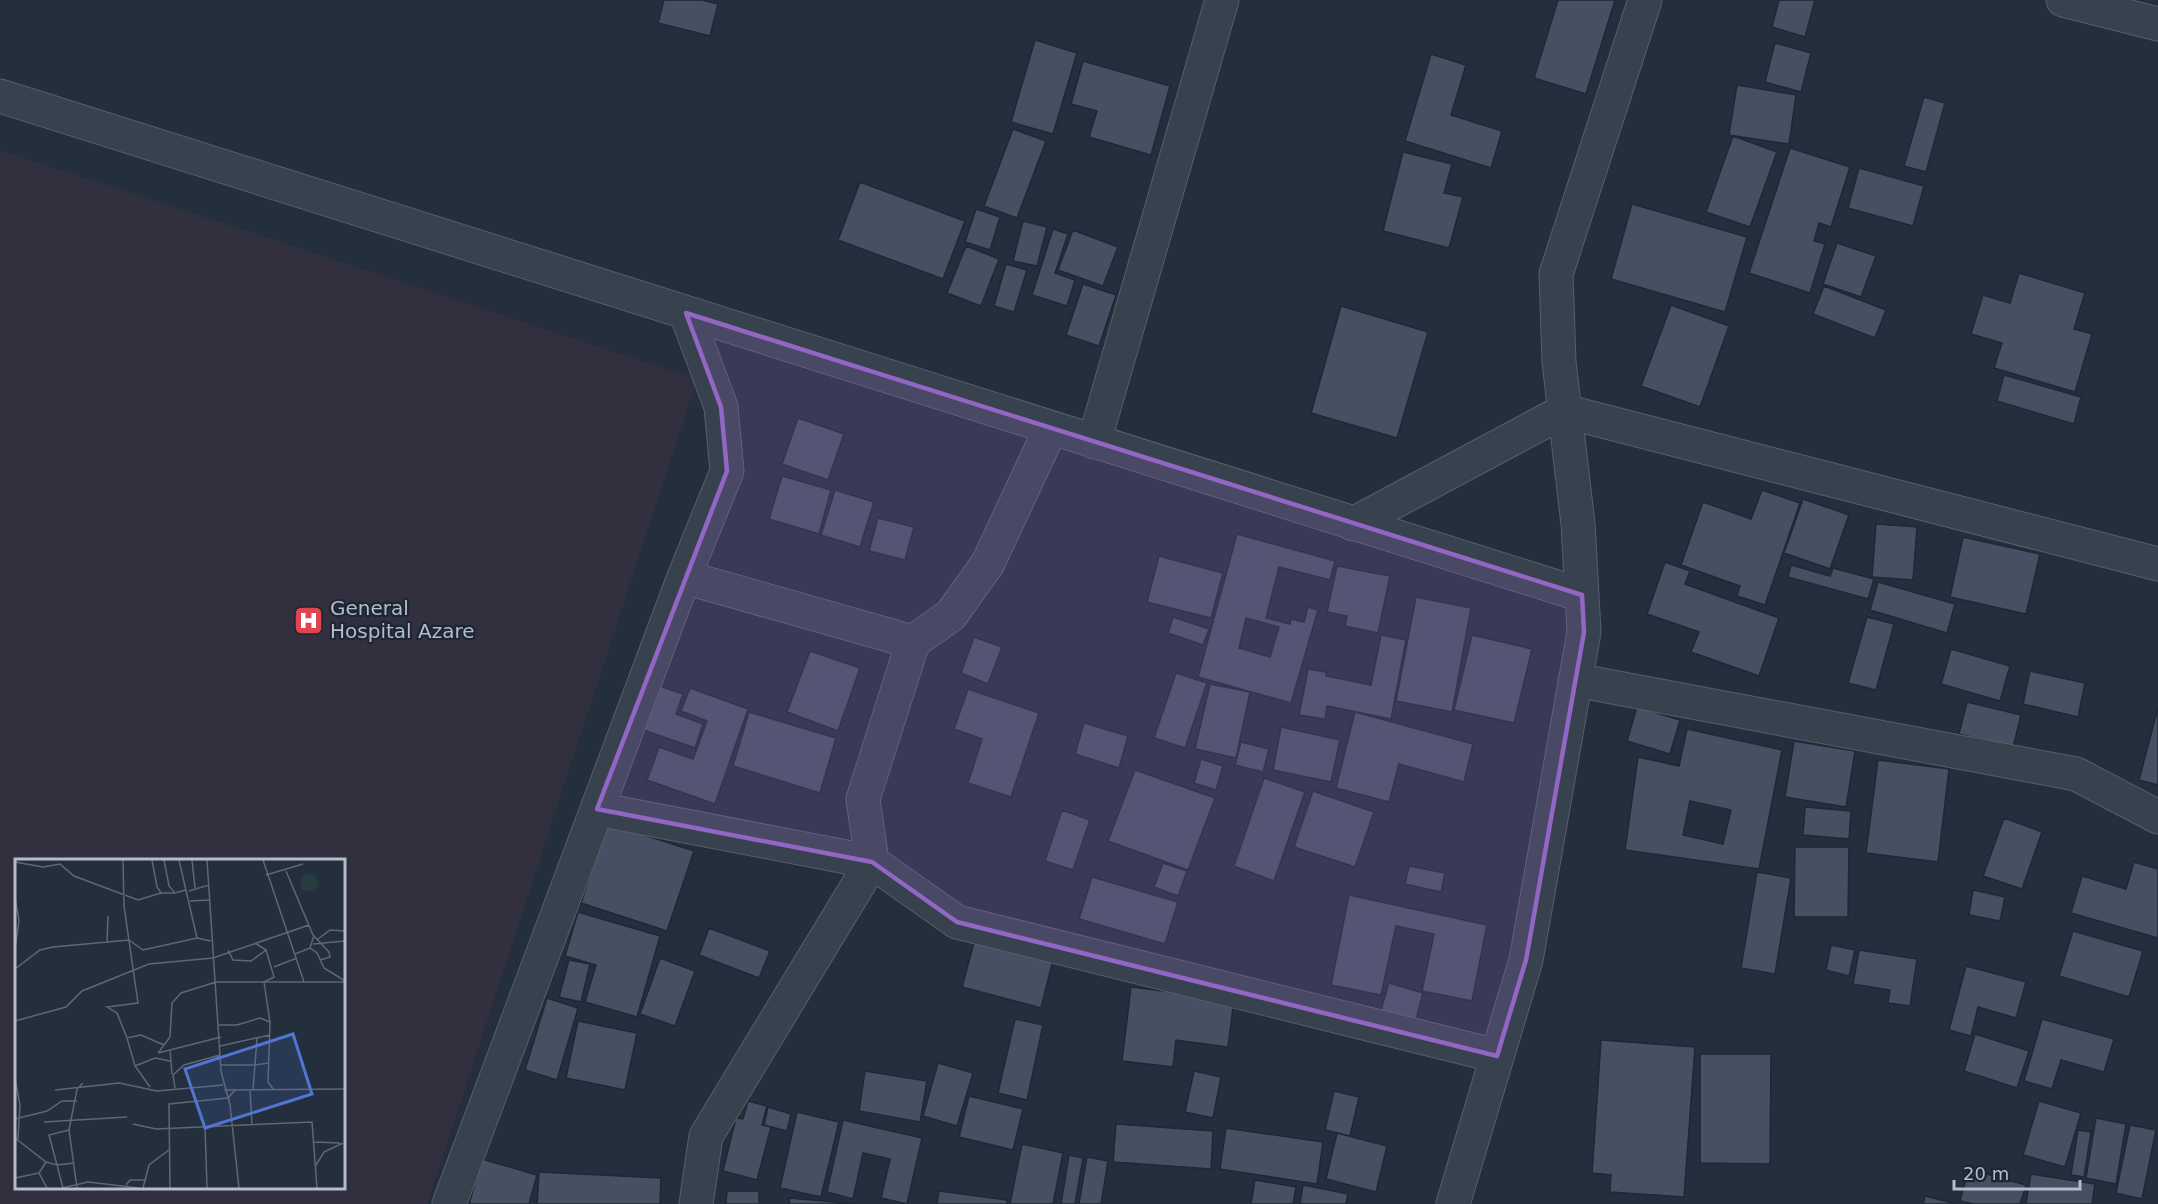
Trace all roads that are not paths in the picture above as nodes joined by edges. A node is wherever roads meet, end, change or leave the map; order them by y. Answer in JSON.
{"nodes":[{"id":1,"x":1222,"y":0,"type":"edge"},
{"id":2,"x":1645,"y":0,"type":"edge"},
{"id":3,"x":2063,"y":0,"type":"edge"},
{"id":4,"x":2151,"y":15,"type":"edge"},
{"id":5,"x":0,"y":96,"type":"edge"},
{"id":6,"x":686,"y":313,"type":"junction"},
{"id":7,"x":1564,"y":411,"type":"junction"},
{"id":8,"x":1051,"y":428,"type":"junction"},
{"id":9,"x":1094,"y":442,"type":"junction"},
{"id":10,"x":1353,"y":524,"type":"junction"},
{"id":11,"x":2158,"y":564,"type":"edge"},
{"id":12,"x":684,"y":577,"type":"junction"},
{"id":13,"x":1582,"y":595,"type":"junction"},
{"id":14,"x":914,"y":642,"type":"junction"},
{"id":15,"x":1575,"y":680,"type":"junction"},
{"id":16,"x":597,"y":809,"type":"junction"},
{"id":17,"x":2158,"y":817,"type":"edge"},
{"id":18,"x":872,"y":861,"type":"junction"},
{"id":19,"x":1497,"y":1056,"type":"junction"},
{"id":20,"x":449,"y":1204,"type":"edge"},
{"id":21,"x":696,"y":1204,"type":"edge"},
{"id":22,"x":1453,"y":1204,"type":"edge"}],
"edges":[{"from":1,"to":9,"type":"street"},
{"from":2,"to":7,"type":"street"},
{"from":3,"to":4,"type":"street"},
{"from":5,"to":6,"type":"street"},
{"from":6,"to":8,"type":"street"},
{"from":6,"to":12,"type":"street"},
{"from":7,"to":10,"type":"street"},
{"from":7,"to":11,"type":"street"},
{"from":7,"to":13,"type":"street"},
{"from":8,"to":9,"type":"street"},
{"from":8,"to":14,"type":"street"},
{"from":9,"to":10,"type":"street"},
{"from":10,"to":13,"type":"street"},
{"from":12,"to":14,"type":"street"},
{"from":12,"to":16,"type":"street"},
{"from":13,"to":15,"type":"street"},
{"from":14,"to":18,"type":"street"},
{"from":15,"to":17,"type":"street"},
{"from":15,"to":19,"type":"street"},
{"from":16,"to":18,"type":"street"},
{"from":16,"to":20,"type":"street"},
{"from":18,"to":19,"type":"street"},
{"from":18,"to":21,"type":"street"},
{"from":19,"to":22,"type":"street"}]}
